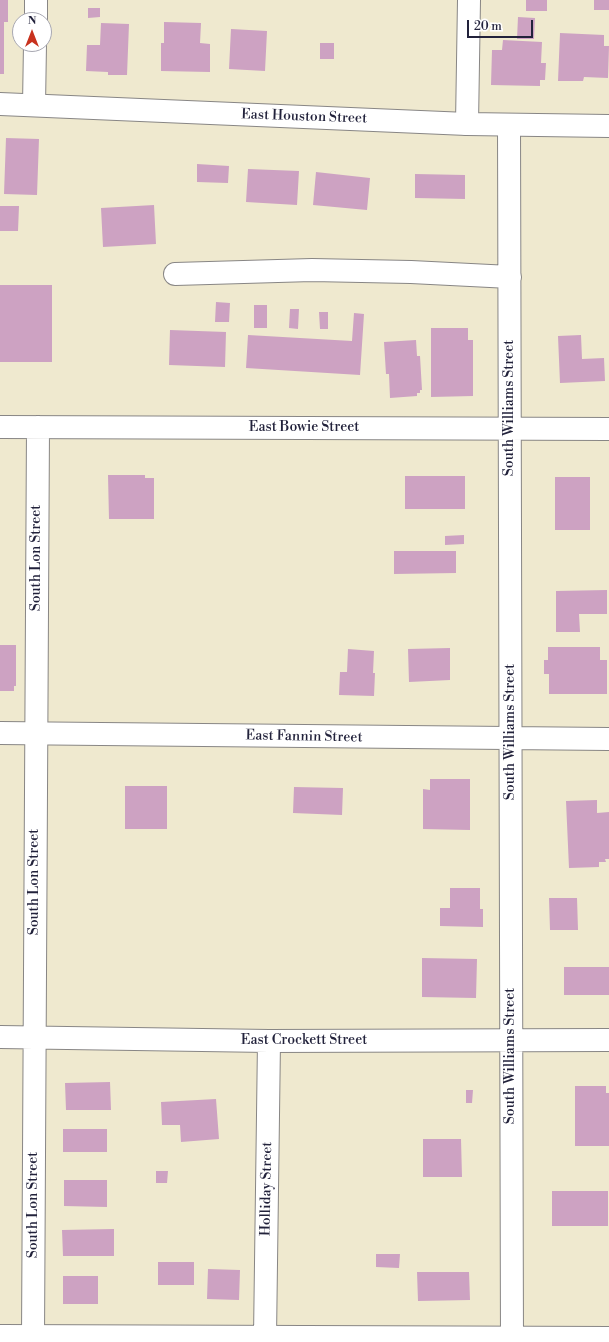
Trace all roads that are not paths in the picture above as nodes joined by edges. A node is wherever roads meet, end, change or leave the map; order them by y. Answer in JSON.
{"nodes":[{"id":1,"x":36,"y":0,"type":"edge"},
{"id":2,"x":469,"y":0,"type":"edge"},
{"id":3,"x":36,"y":12,"type":"edge"},
{"id":4,"x":35,"y":52,"type":"edge"},
{"id":5,"x":0,"y":104,"type":"edge"},
{"id":6,"x":34,"y":105,"type":"junction"},
{"id":7,"x":467,"y":124,"type":"junction"},
{"id":8,"x":510,"y":125,"type":"junction"},
{"id":9,"x":609,"y":126,"type":"edge"},
{"id":10,"x":175,"y":274,"type":"dead end"},
{"id":11,"x":510,"y":277,"type":"junction"},
{"id":12,"x":0,"y":427,"type":"edge"},
{"id":13,"x":38,"y":427,"type":"junction"},
{"id":14,"x":510,"y":429,"type":"junction"},
{"id":15,"x":609,"y":429,"type":"edge"},
{"id":16,"x":0,"y":733,"type":"edge"},
{"id":17,"x":36,"y":734,"type":"junction"},
{"id":18,"x":511,"y":739,"type":"junction"},
{"id":19,"x":609,"y":739,"type":"edge"},
{"id":20,"x":0,"y":1036,"type":"edge"},
{"id":21,"x":35,"y":1037,"type":"junction"},
{"id":22,"x":609,"y":1040,"type":"edge"},
{"id":23,"x":269,"y":1041,"type":"junction"},
{"id":24,"x":511,"y":1041,"type":"junction"},
{"id":25,"x":0,"y":1336,"type":"edge"},
{"id":26,"x":33,"y":1336,"type":"junction"},
{"id":27,"x":265,"y":1337,"type":"junction"},
{"id":28,"x":609,"y":1338,"type":"edge"},
{"id":29,"x":512,"y":1339,"type":"junction"}],
"edges":[{"from":1,"to":3,"type":"street"},
{"from":2,"to":7,"type":"street"},
{"from":4,"to":6,"type":"street"},
{"from":5,"to":6,"type":"street","name":"East Houston Street"},
{"from":6,"to":7,"type":"street","name":"East Houston Street"},
{"from":7,"to":8,"type":"street","name":"East Houston Street"},
{"from":8,"to":9,"type":"street","name":"East Houston Street"},
{"from":8,"to":11,"type":"street","name":"South Williams Street"},
{"from":10,"to":11,"type":"street"},
{"from":11,"to":14,"type":"street","name":"South Williams Street"},
{"from":12,"to":13,"type":"street","name":"East Bowie Street"},
{"from":13,"to":14,"type":"street","name":"East Bowie Street"},
{"from":13,"to":17,"type":"street","name":"South Lon Street"},
{"from":14,"to":15,"type":"street","name":"East Bowie Street"},
{"from":14,"to":18,"type":"street","name":"South Williams Street"},
{"from":16,"to":17,"type":"street","name":"East Fannin Street"},
{"from":17,"to":18,"type":"street","name":"East Fannin Street"},
{"from":17,"to":21,"type":"street","name":"South Lon Street"},
{"from":18,"to":19,"type":"street","name":"East Fannin Street"},
{"from":18,"to":24,"type":"street","name":"South Williams Street"},
{"from":20,"to":21,"type":"street","name":"East Crockett Street"},
{"from":21,"to":23,"type":"street","name":"East Crockett Street"},
{"from":21,"to":26,"type":"street","name":"South Lon Street"},
{"from":22,"to":24,"type":"street","name":"East Crockett Street"},
{"from":23,"to":24,"type":"street","name":"East Crockett Street"},
{"from":23,"to":27,"type":"street","name":"Holliday Street"},
{"from":24,"to":29,"type":"street","name":"South Williams Street"},
{"from":25,"to":26,"type":"street"},
{"from":26,"to":27,"type":"street"},
{"from":27,"to":29,"type":"street"},
{"from":28,"to":29,"type":"street"}]}
